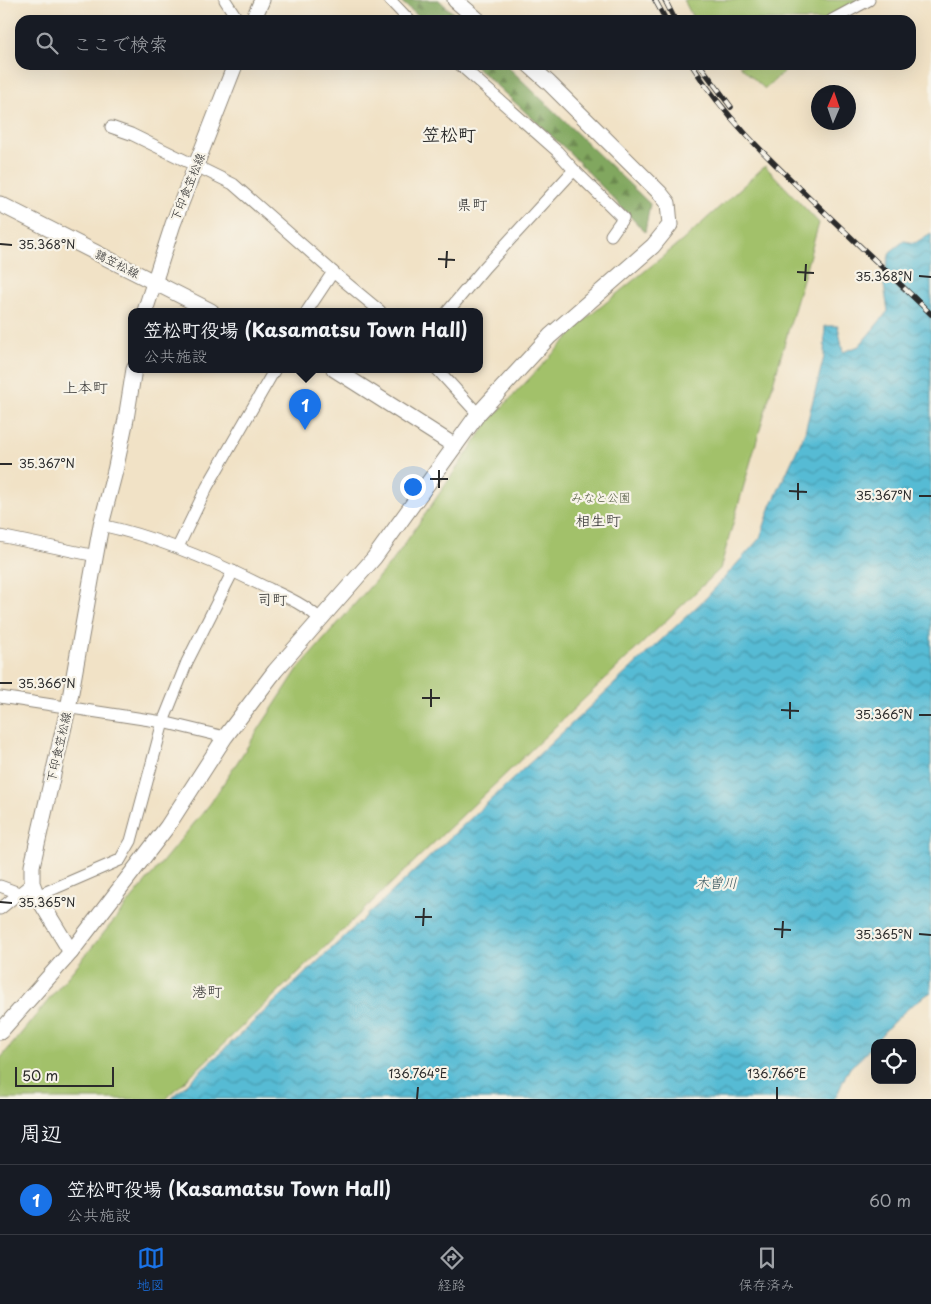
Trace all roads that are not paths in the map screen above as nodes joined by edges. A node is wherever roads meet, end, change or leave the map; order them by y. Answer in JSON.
{"nodes":[{"id":1,"x":225,"y":0,"type":"edge"},
{"id":2,"x":262,"y":0,"type":"edge"},
{"id":3,"x":390,"y":0,"type":"edge"},
{"id":4,"x":455,"y":0,"type":"edge"},
{"id":5,"x":869,"y":0,"type":"edge"},
{"id":6,"x":235,"y":15,"type":"edge"},
{"id":7,"x":255,"y":15,"type":"edge"},
{"id":8,"x":404,"y":15,"type":"edge"},
{"id":9,"x":472,"y":15,"type":"edge"},
{"id":10,"x":841,"y":15,"type":"edge"},
{"id":11,"x":233,"y":70,"type":"edge"},
{"id":12,"x":466,"y":70,"type":"edge"},
{"id":13,"x":535,"y":70,"type":"edge"},
{"id":14,"x":111,"y":127,"type":"dead end"},
{"id":15,"x":197,"y":165,"type":"junction"},
{"id":16,"x":574,"y":170,"type":"junction"},
{"id":17,"x":0,"y":204,"type":"edge"},
{"id":18,"x":611,"y":235,"type":"dead end"},
{"id":19,"x":333,"y":272,"type":"junction"},
{"id":20,"x":154,"y":284,"type":"junction"},
{"id":21,"x":147,"y":308,"type":"edge"},
{"id":22,"x":205,"y":308,"type":"edge"},
{"id":23,"x":309,"y":308,"type":"edge"},
{"id":24,"x":376,"y":308,"type":"edge"},
{"id":25,"x":450,"y":308,"type":"edge"},
{"id":26,"x":133,"y":373,"type":"edge"},
{"id":27,"x":273,"y":373,"type":"edge"},
{"id":28,"x":340,"y":373,"type":"edge"},
{"id":29,"x":441,"y":373,"type":"edge"},
{"id":30,"x":478,"y":414,"type":"junction"},
{"id":31,"x":455,"y":446,"type":"junction"},
{"id":32,"x":101,"y":525,"type":"junction"},
{"id":33,"x":0,"y":536,"type":"edge"},
{"id":34,"x":178,"y":547,"type":"junction"},
{"id":35,"x":96,"y":556,"type":"junction"},
{"id":36,"x":233,"y":571,"type":"junction"},
{"id":37,"x":320,"y":619,"type":"junction"},
{"id":38,"x":0,"y":697,"type":"edge"},
{"id":39,"x":68,"y":709,"type":"junction"},
{"id":40,"x":162,"y":722,"type":"junction"},
{"id":41,"x":225,"y":737,"type":"junction"},
{"id":42,"x":0,"y":886,"type":"edge"},
{"id":43,"x":34,"y":890,"type":"junction"},
{"id":44,"x":18,"y":893,"type":"junction"},
{"id":45,"x":0,"y":909,"type":"edge"},
{"id":46,"x":71,"y":952,"type":"junction"},
{"id":47,"x":0,"y":1032,"type":"edge"}],
"edges":[{"from":1,"to":6,"type":"street"},
{"from":2,"to":7,"type":"street"},
{"from":3,"to":8,"type":"street"},
{"from":4,"to":9,"type":"street"},
{"from":5,"to":10,"type":"street"},
{"from":11,"to":15,"type":"street","name":"下印食笠松線"},
{"from":12,"to":16,"type":"street"},
{"from":13,"to":30,"type":"street"},
{"from":14,"to":15,"type":"street"},
{"from":15,"to":19,"type":"street"},
{"from":15,"to":20,"type":"street","name":"下印食笠松線"},
{"from":16,"to":18,"type":"street"},
{"from":16,"to":25,"type":"street"},
{"from":17,"to":20,"type":"street","name":"鶉笠松線"},
{"from":19,"to":23,"type":"street"},
{"from":19,"to":24,"type":"street"},
{"from":20,"to":21,"type":"street","name":"下印食笠松線"},
{"from":20,"to":22,"type":"street","name":"鶉笠松線"},
{"from":26,"to":32,"type":"street","name":"下印食笠松線"},
{"from":27,"to":34,"type":"street"},
{"from":28,"to":31,"type":"street"},
{"from":29,"to":30,"type":"street"},
{"from":30,"to":31,"type":"street"},
{"from":31,"to":37,"type":"street"},
{"from":32,"to":34,"type":"street"},
{"from":32,"to":35,"type":"street","name":"下印食笠松線"},
{"from":33,"to":35,"type":"street"},
{"from":34,"to":36,"type":"street"},
{"from":35,"to":39,"type":"street","name":"下印食笠松線"},
{"from":36,"to":37,"type":"street"},
{"from":36,"to":40,"type":"street"},
{"from":37,"to":41,"type":"street"},
{"from":38,"to":39,"type":"street"},
{"from":39,"to":40,"type":"street"},
{"from":39,"to":43,"type":"street","name":"下印食笠松線"},
{"from":40,"to":41,"type":"street"},
{"from":40,"to":43,"type":"street"},
{"from":41,"to":46,"type":"street"},
{"from":42,"to":44,"type":"street"},
{"from":43,"to":44,"type":"street"},
{"from":43,"to":46,"type":"street"},
{"from":44,"to":45,"type":"street"},
{"from":46,"to":47,"type":"street"}]}
